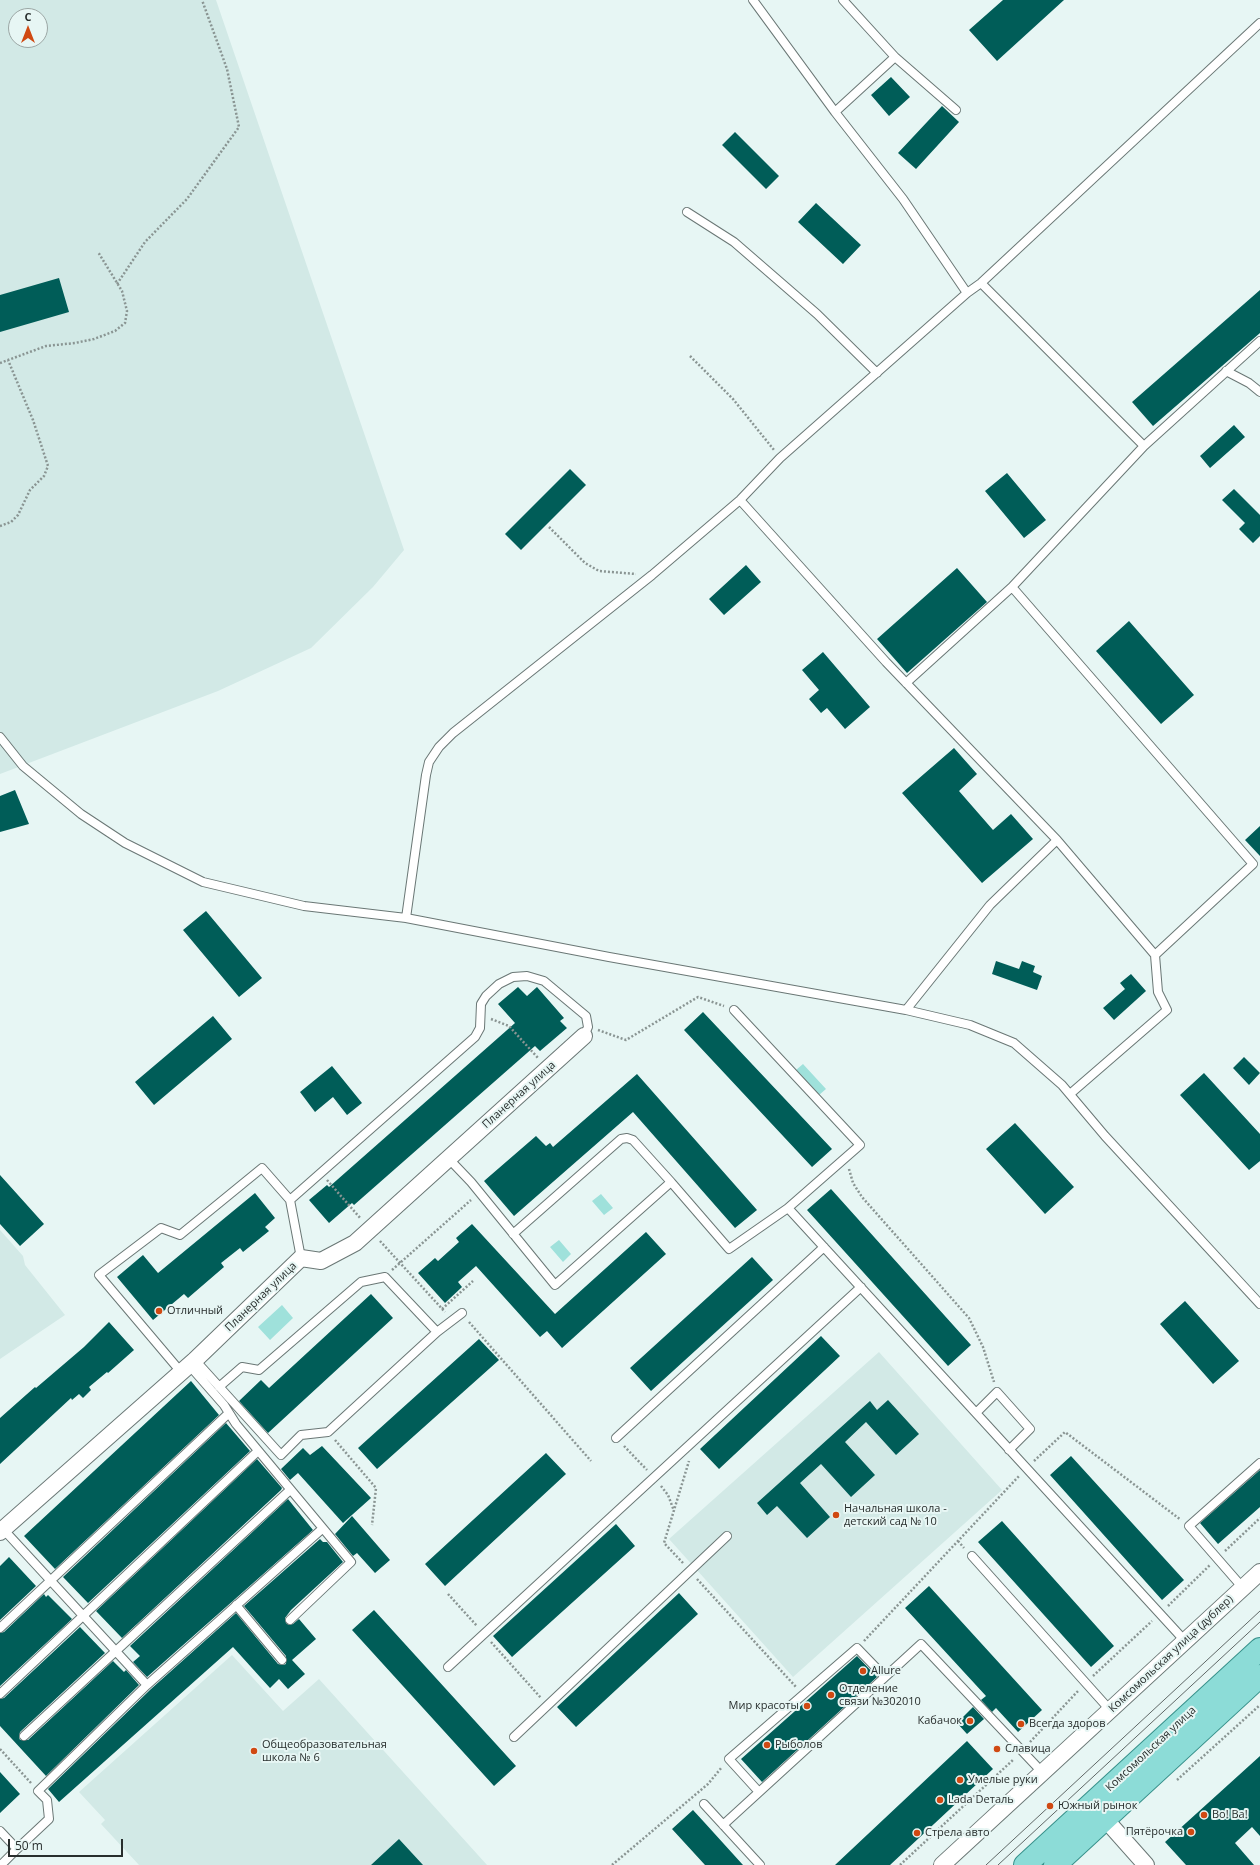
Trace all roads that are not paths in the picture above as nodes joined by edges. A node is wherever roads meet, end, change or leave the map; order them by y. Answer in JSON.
{"nodes":[{"id":1,"x":753,"y":0,"type":"edge"},
{"id":2,"x":843,"y":0,"type":"edge"},
{"id":3,"x":1260,"y":23,"type":"edge"},
{"id":4,"x":895,"y":57,"type":"junction"},
{"id":5,"x":956,"y":110,"type":"dead end"},
{"id":6,"x":835,"y":112,"type":"junction"},
{"id":7,"x":687,"y":212,"type":"dead end"},
{"id":8,"x":981,"y":283,"type":"junction"},
{"id":9,"x":967,"y":293,"type":"junction"},
{"id":10,"x":1260,"y":341,"type":"edge"},
{"id":11,"x":1226,"y":371,"type":"junction"},
{"id":12,"x":876,"y":373,"type":"junction"},
{"id":13,"x":1260,"y":392,"type":"edge"},
{"id":14,"x":1144,"y":446,"type":"junction"},
{"id":15,"x":740,"y":500,"type":"junction"},
{"id":16,"x":1012,"y":588,"type":"junction"},
{"id":17,"x":906,"y":683,"type":"junction"},
{"id":18,"x":0,"y":737,"type":"edge"},
{"id":19,"x":1057,"y":840,"type":"junction"},
{"id":20,"x":406,"y":918,"type":"junction"},
{"id":21,"x":1155,"y":956,"type":"junction"},
{"id":22,"x":734,"y":1010,"type":"road end"},
{"id":23,"x":906,"y":1010,"type":"junction"},
{"id":24,"x":586,"y":1032,"type":"joint"},
{"id":25,"x":1070,"y":1094,"type":"junction"},
{"id":26,"x":449,"y":1159,"type":"junction"},
{"id":27,"x":671,"y":1182,"type":"junction"},
{"id":28,"x":290,"y":1200,"type":"junction"},
{"id":29,"x":788,"y":1208,"type":"junction"},
{"id":30,"x":513,"y":1234,"type":"junction"},
{"id":31,"x":824,"y":1247,"type":"junction"},
{"id":32,"x":301,"y":1258,"type":"junction"},
{"id":33,"x":861,"y":1287,"type":"junction"},
{"id":34,"x":1260,"y":1304,"type":"edge"},
{"id":35,"x":462,"y":1313,"type":"road end"},
{"id":36,"x":438,"y":1332,"type":"junction"},
{"id":37,"x":188,"y":1366,"type":"junction"},
{"id":38,"x":219,"y":1387,"type":"junction"},
{"id":39,"x":229,"y":1413,"type":"junction"},
{"id":40,"x":976,"y":1413,"type":"junction"},
{"id":41,"x":616,"y":1438,"type":"dead end"},
{"id":42,"x":1009,"y":1450,"type":"junction"},
{"id":43,"x":258,"y":1451,"type":"junction"},
{"id":44,"x":1260,"y":1463,"type":"edge"},
{"id":45,"x":290,"y":1490,"type":"junction"},
{"id":46,"x":322,"y":1529,"type":"junction"},
{"id":47,"x":2,"y":1530,"type":"edge"},
{"id":48,"x":727,"y":1536,"type":"dead end"},
{"id":49,"x":972,"y":1556,"type":"dead end"},
{"id":50,"x":1260,"y":1572,"type":"edge"},
{"id":51,"x":51,"y":1580,"type":"junction"},
{"id":52,"x":1243,"y":1588,"type":"junction"},
{"id":53,"x":236,"y":1605,"type":"junction"},
{"id":54,"x":84,"y":1616,"type":"junction"},
{"id":55,"x":290,"y":1620,"type":"dead end"},
{"id":56,"x":0,"y":1628,"type":"edge"},
{"id":57,"x":1185,"y":1642,"type":"junction"},
{"id":58,"x":1260,"y":1649,"type":"edge"},
{"id":59,"x":116,"y":1651,"type":"junction"},
{"id":60,"x":282,"y":1660,"type":"dead end"},
{"id":61,"x":448,"y":1667,"type":"dead end"},
{"id":62,"x":1260,"y":1676,"type":"edge"},
{"id":63,"x":885,"y":1677,"type":"junction"},
{"id":64,"x":146,"y":1685,"type":"junction"},
{"id":65,"x":0,"y":1694,"type":"edge"},
{"id":66,"x":1110,"y":1710,"type":"junction"},
{"id":67,"x":24,"y":1736,"type":"dead end"},
{"id":68,"x":514,"y":1737,"type":"dead end"},
{"id":69,"x":1042,"y":1772,"type":"junction"},
{"id":70,"x":759,"y":1792,"type":"junction"},
{"id":71,"x":704,"y":1804,"type":"dead end"},
{"id":72,"x":1098,"y":1812,"type":"junction"},
{"id":73,"x":724,"y":1825,"type":"junction"},
{"id":74,"x":0,"y":1831,"type":"edge"},
{"id":75,"x":17,"y":1849,"type":"junction"},
{"id":76,"x":1,"y":1865,"type":"edge"},
{"id":77,"x":760,"y":1865,"type":"edge"},
{"id":78,"x":942,"y":1865,"type":"edge"},
{"id":79,"x":1025,"y":1865,"type":"edge"},
{"id":80,"x":1055,"y":1865,"type":"edge"},
{"id":81,"x":1146,"y":1865,"type":"edge"}],
"edges":[{"from":1,"to":6,"type":"lane"},
{"from":2,"to":4,"type":"lane"},
{"from":3,"to":8,"type":"lane"},
{"from":4,"to":5,"type":"lane"},
{"from":4,"to":6,"type":"lane"},
{"from":6,"to":9,"type":"lane"},
{"from":7,"to":12,"type":"lane"},
{"from":8,"to":9,"type":"lane"},
{"from":8,"to":14,"type":"lane"},
{"from":9,"to":12,"type":"lane"},
{"from":10,"to":11,"type":"lane"},
{"from":11,"to":13,"type":"lane"},
{"from":11,"to":14,"type":"lane"},
{"from":12,"to":15,"type":"lane"},
{"from":14,"to":16,"type":"lane"},
{"from":15,"to":17,"type":"lane"},
{"from":15,"to":20,"type":"lane"},
{"from":16,"to":17,"type":"lane"},
{"from":16,"to":21,"type":"lane"},
{"from":17,"to":19,"type":"lane"},
{"from":18,"to":20,"type":"lane"},
{"from":19,"to":21,"type":"lane"},
{"from":19,"to":23,"type":"lane"},
{"from":20,"to":23,"type":"lane"},
{"from":21,"to":25,"type":"lane"},
{"from":22,"to":29,"type":"lane"},
{"from":23,"to":25,"type":"lane"},
{"from":24,"to":26,"type":"street","name":"Планерная улица"},
{"from":24,"to":28,"type":"lane"},
{"from":25,"to":34,"type":"lane"},
{"from":26,"to":30,"type":"lane"},
{"from":26,"to":32,"type":"street","name":"Планерная улица"},
{"from":27,"to":29,"type":"lane"},
{"from":27,"to":30,"type":"lane"},
{"from":27,"to":30,"type":"lane"},
{"from":28,"to":32,"type":"lane"},
{"from":28,"to":37,"type":"lane"},
{"from":29,"to":31,"type":"lane"},
{"from":31,"to":33,"type":"lane"},
{"from":31,"to":41,"type":"lane"},
{"from":32,"to":37,"type":"street","name":"Планерная улица"},
{"from":33,"to":40,"type":"lane"},
{"from":33,"to":61,"type":"lane"},
{"from":35,"to":36,"type":"lane"},
{"from":36,"to":38,"type":"lane"},
{"from":36,"to":38,"type":"lane"},
{"from":37,"to":38,"type":"lane"},
{"from":37,"to":39,"type":"lane"},
{"from":37,"to":47,"type":"street","name":"Планерная улица"},
{"from":39,"to":43,"type":"lane"},
{"from":39,"to":51,"type":"lane"},
{"from":40,"to":42,"type":"lane"},
{"from":40,"to":42,"type":"lane"},
{"from":42,"to":57,"type":"lane"},
{"from":43,"to":45,"type":"lane"},
{"from":43,"to":54,"type":"lane"},
{"from":44,"to":52,"type":"lane"},
{"from":45,"to":46,"type":"lane"},
{"from":45,"to":59,"type":"lane"},
{"from":46,"to":53,"type":"lane"},
{"from":46,"to":55,"type":"lane"},
{"from":47,"to":51,"type":"lane"},
{"from":48,"to":68,"type":"lane"},
{"from":49,"to":66,"type":"lane"},
{"from":50,"to":52,"type":"street","name":"Комсомольская улица (дублер)"},
{"from":51,"to":54,"type":"lane"},
{"from":51,"to":56,"type":"lane"},
{"from":52,"to":57,"type":"street","name":"Комсомольская улица (дублер)"},
{"from":53,"to":60,"type":"lane"},
{"from":53,"to":64,"type":"lane"},
{"from":54,"to":59,"type":"lane"},
{"from":54,"to":65,"type":"lane"},
{"from":57,"to":66,"type":"street","name":"Комсомольская улица (дублер)"},
{"from":58,"to":72,"type":"main road","name":"Комсомольская улица"},
{"from":59,"to":64,"type":"lane"},
{"from":59,"to":67,"type":"lane"},
{"from":62,"to":72,"type":"main road","name":"Комсомольская улица"},
{"from":63,"to":69,"type":"lane"},
{"from":63,"to":70,"type":"lane"},
{"from":63,"to":70,"type":"lane"},
{"from":64,"to":75,"type":"lane"},
{"from":66,"to":69,"type":"street","name":"Комсомольская улица (дублер)"},
{"from":69,"to":78,"type":"street","name":"Комсомольская улица (дублер)"},
{"from":70,"to":73,"type":"lane"},
{"from":71,"to":73,"type":"lane"},
{"from":72,"to":79,"type":"main road","name":"Комсомольская улица"},
{"from":72,"to":80,"type":"main road","name":"Комсомольская улица"},
{"from":72,"to":81,"type":"street"},
{"from":73,"to":77,"type":"lane"},
{"from":74,"to":75,"type":"lane"},
{"from":75,"to":76,"type":"lane"}]}
